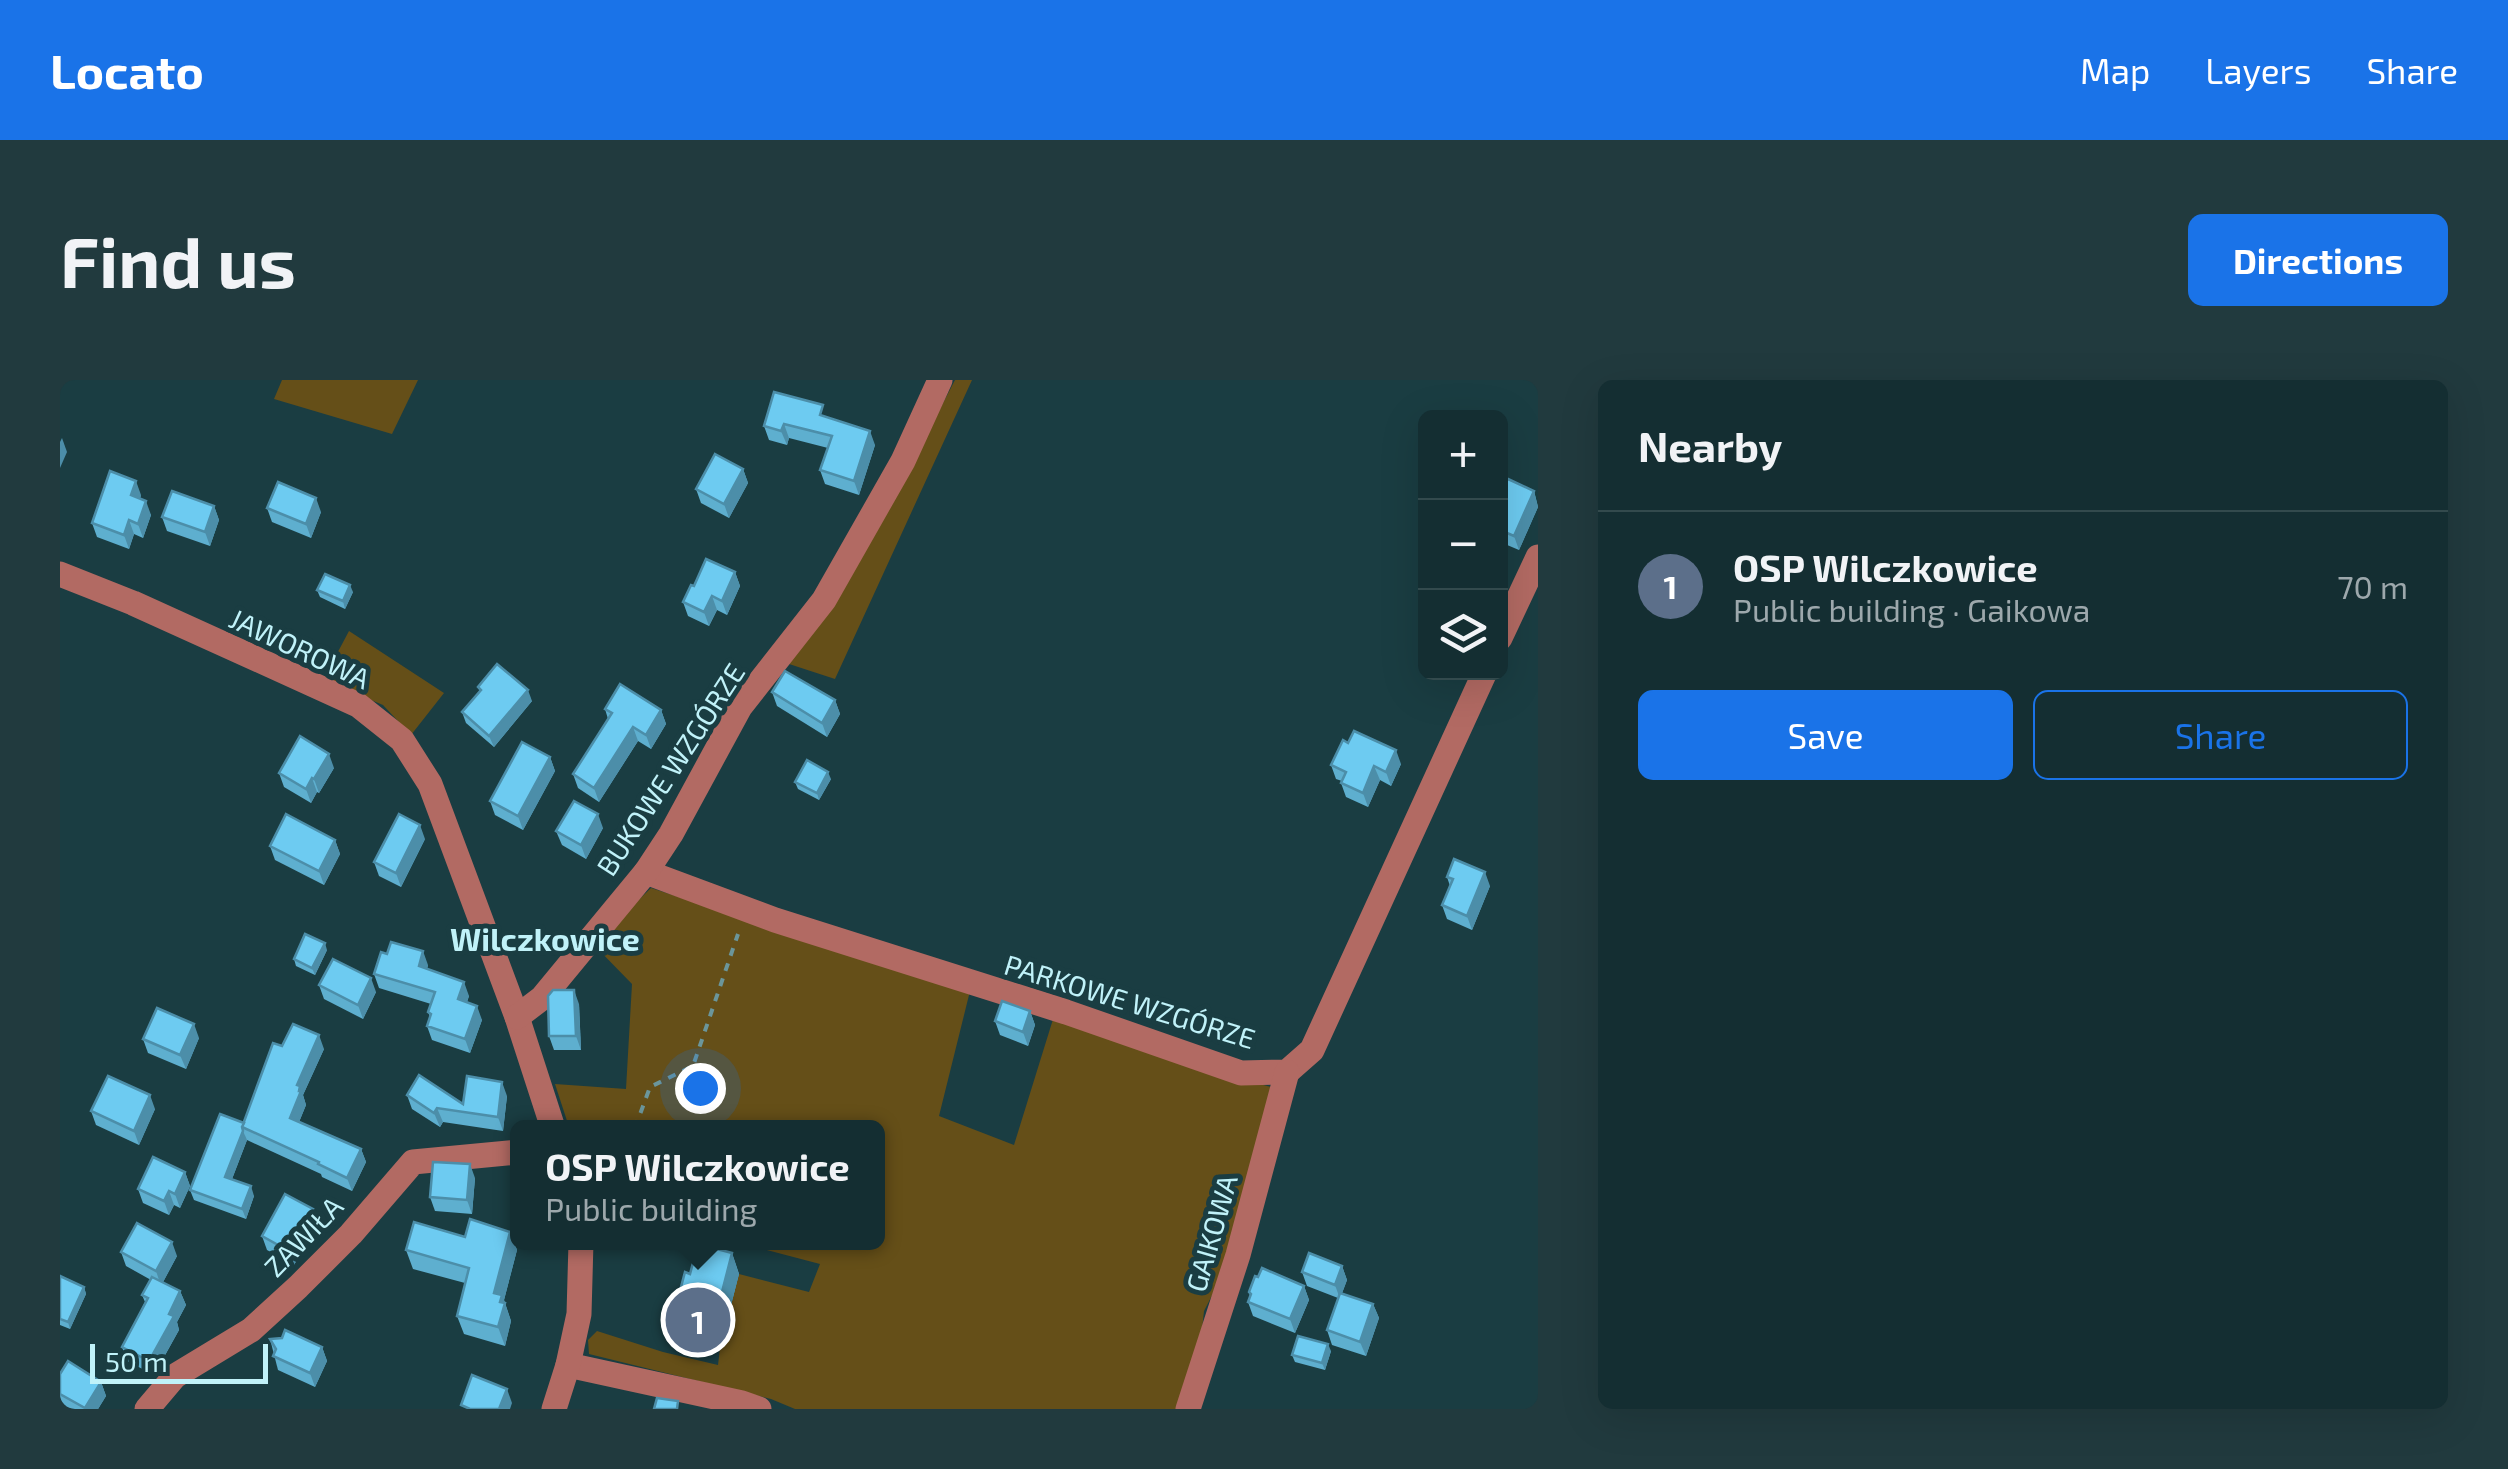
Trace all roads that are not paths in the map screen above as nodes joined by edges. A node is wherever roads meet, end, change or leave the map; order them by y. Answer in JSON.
{"nodes":[{"id":1,"x":940,"y":380,"type":"edge"},
{"id":2,"x":1538,"y":557,"type":"edge"},
{"id":3,"x":60,"y":574,"type":"edge"},
{"id":4,"x":1508,"y":621,"type":"edge"},
{"id":5,"x":1480,"y":680,"type":"edge"},
{"id":6,"x":646,"y":872,"type":"junction"},
{"id":7,"x":517,"y":1017,"type":"junction"},
{"id":8,"x":1287,"y":1072,"type":"junction"},
{"id":9,"x":550,"y":1120,"type":"edge"},
{"id":10,"x":510,"y":1153,"type":"edge"},
{"id":11,"x":581,"y":1250,"type":"edge"},
{"id":12,"x":568,"y":1365,"type":"junction"},
{"id":13,"x":147,"y":1409,"type":"edge"},
{"id":14,"x":554,"y":1409,"type":"edge"},
{"id":15,"x":760,"y":1409,"type":"edge"},
{"id":16,"x":1188,"y":1409,"type":"edge"}],
"edges":[{"from":1,"to":6,"type":"street","name":"BUKOWE WZGÓRZE"},
{"from":2,"to":4,"type":"street"},
{"from":3,"to":7,"type":"street","name":"JAWOROWA"},
{"from":5,"to":8,"type":"street","name":"PARKOWE WZGÓRZE"},
{"from":6,"to":7,"type":"street","name":"BUKOWE WZGÓRZE"},
{"from":6,"to":8,"type":"street","name":"PARKOWE WZGÓRZE"},
{"from":7,"to":9,"type":"street","name":"JAWOROWA"},
{"from":8,"to":16,"type":"street","name":"GAIKOWA"},
{"from":10,"to":13,"type":"street","name":"ZAWIŁA"},
{"from":11,"to":12,"type":"street"},
{"from":12,"to":14,"type":"street"},
{"from":12,"to":15,"type":"street"}]}
